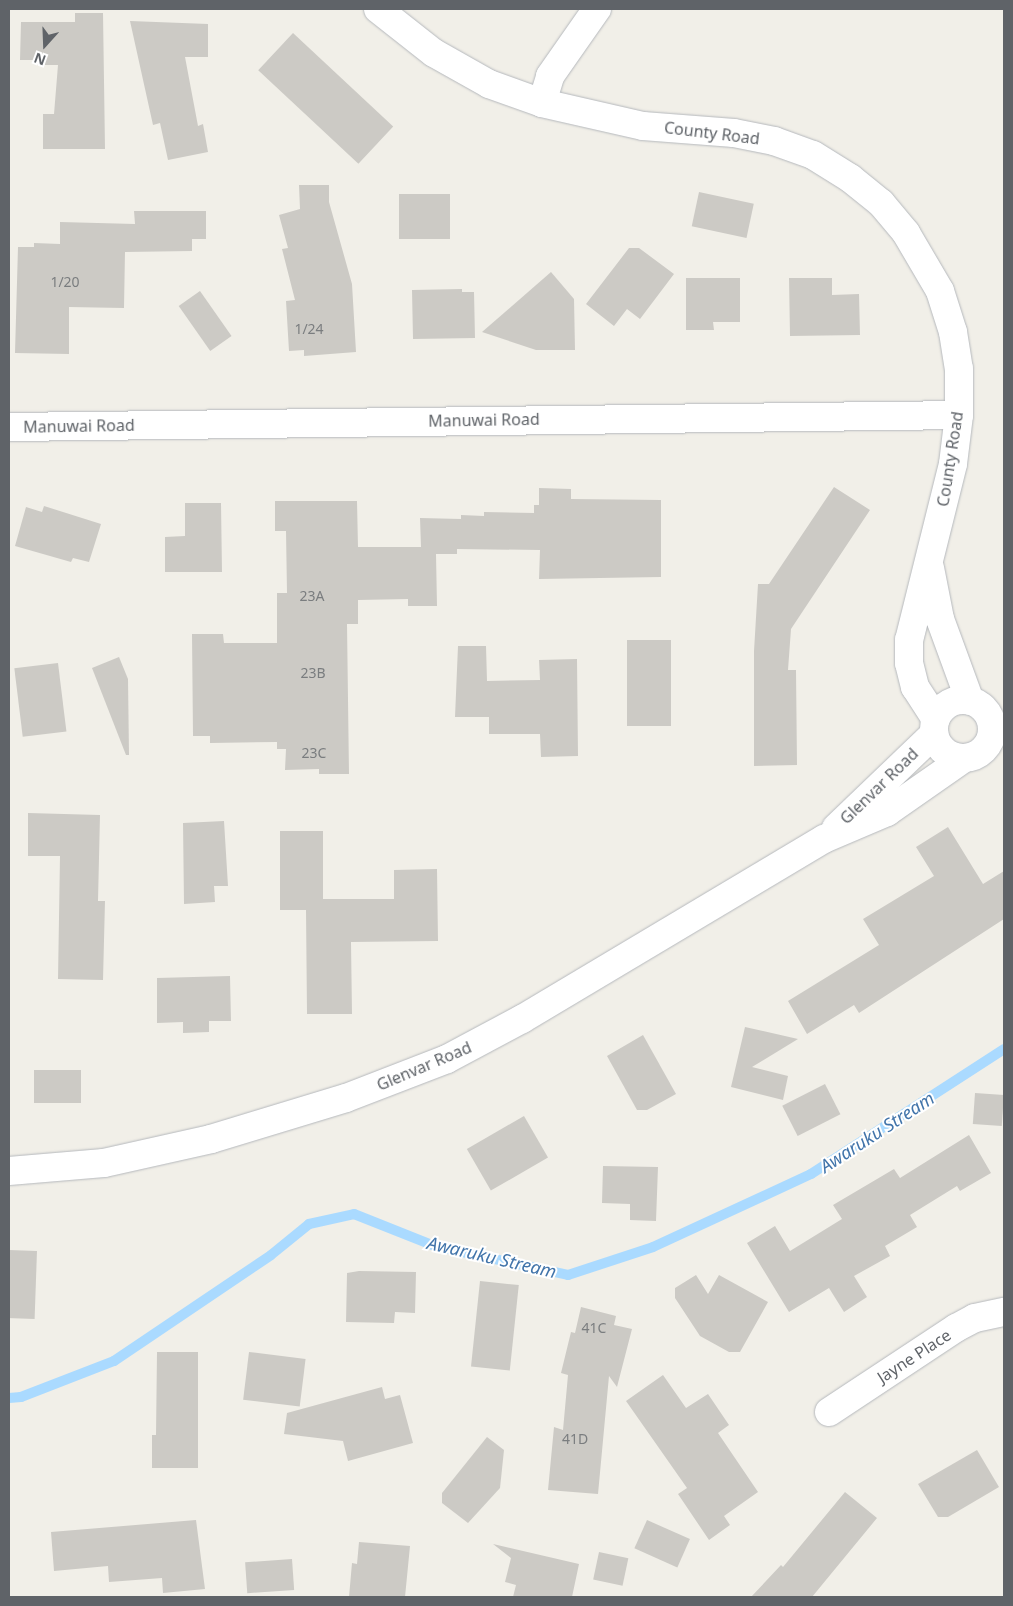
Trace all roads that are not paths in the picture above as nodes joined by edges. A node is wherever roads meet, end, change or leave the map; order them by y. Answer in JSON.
{"nodes":[{"id":1,"x":378,"y":9,"type":"edge"},
{"id":2,"x":598,"y":9,"type":"edge"},
{"id":3,"x":542,"y":103,"type":"junction"},
{"id":4,"x":959,"y":415,"type":"junction"},
{"id":5,"x":9,"y":427,"type":"edge"},
{"id":6,"x":929,"y":567,"type":"junction"},
{"id":7,"x":986,"y":705,"type":"edge"},
{"id":8,"x":935,"y":727,"type":"junction"},
{"id":9,"x":984,"y":752,"type":"edge"},
{"id":10,"x":824,"y":839,"type":"junction"},
{"id":11,"x":9,"y":1171,"type":"edge"},
{"id":12,"x":1004,"y":1312,"type":"edge"},
{"id":13,"x":829,"y":1412,"type":"dead end"}],
"edges":[{"from":1,"to":3,"type":"street","name":"County Road"},
{"from":2,"to":3,"type":"street"},
{"from":3,"to":4,"type":"street","name":"County Road"},
{"from":4,"to":5,"type":"street","name":"Manuwai Road"},
{"from":4,"to":6,"type":"street","name":"County Road"},
{"from":6,"to":7,"type":"street","name":"County Road"},
{"from":6,"to":8,"type":"street","name":"County Road"},
{"from":7,"to":8,"type":"street","name":"Glenvar Road"},
{"from":7,"to":9,"type":"street"},
{"from":8,"to":9,"type":"street","name":"Glenvar Road"},
{"from":8,"to":10,"type":"street","name":"Glenvar Road"},
{"from":9,"to":10,"type":"street","name":"Glenvar Road"},
{"from":10,"to":11,"type":"street","name":"Glenvar Road"},
{"from":12,"to":13,"type":"street","name":"Jayne Place"}]}
